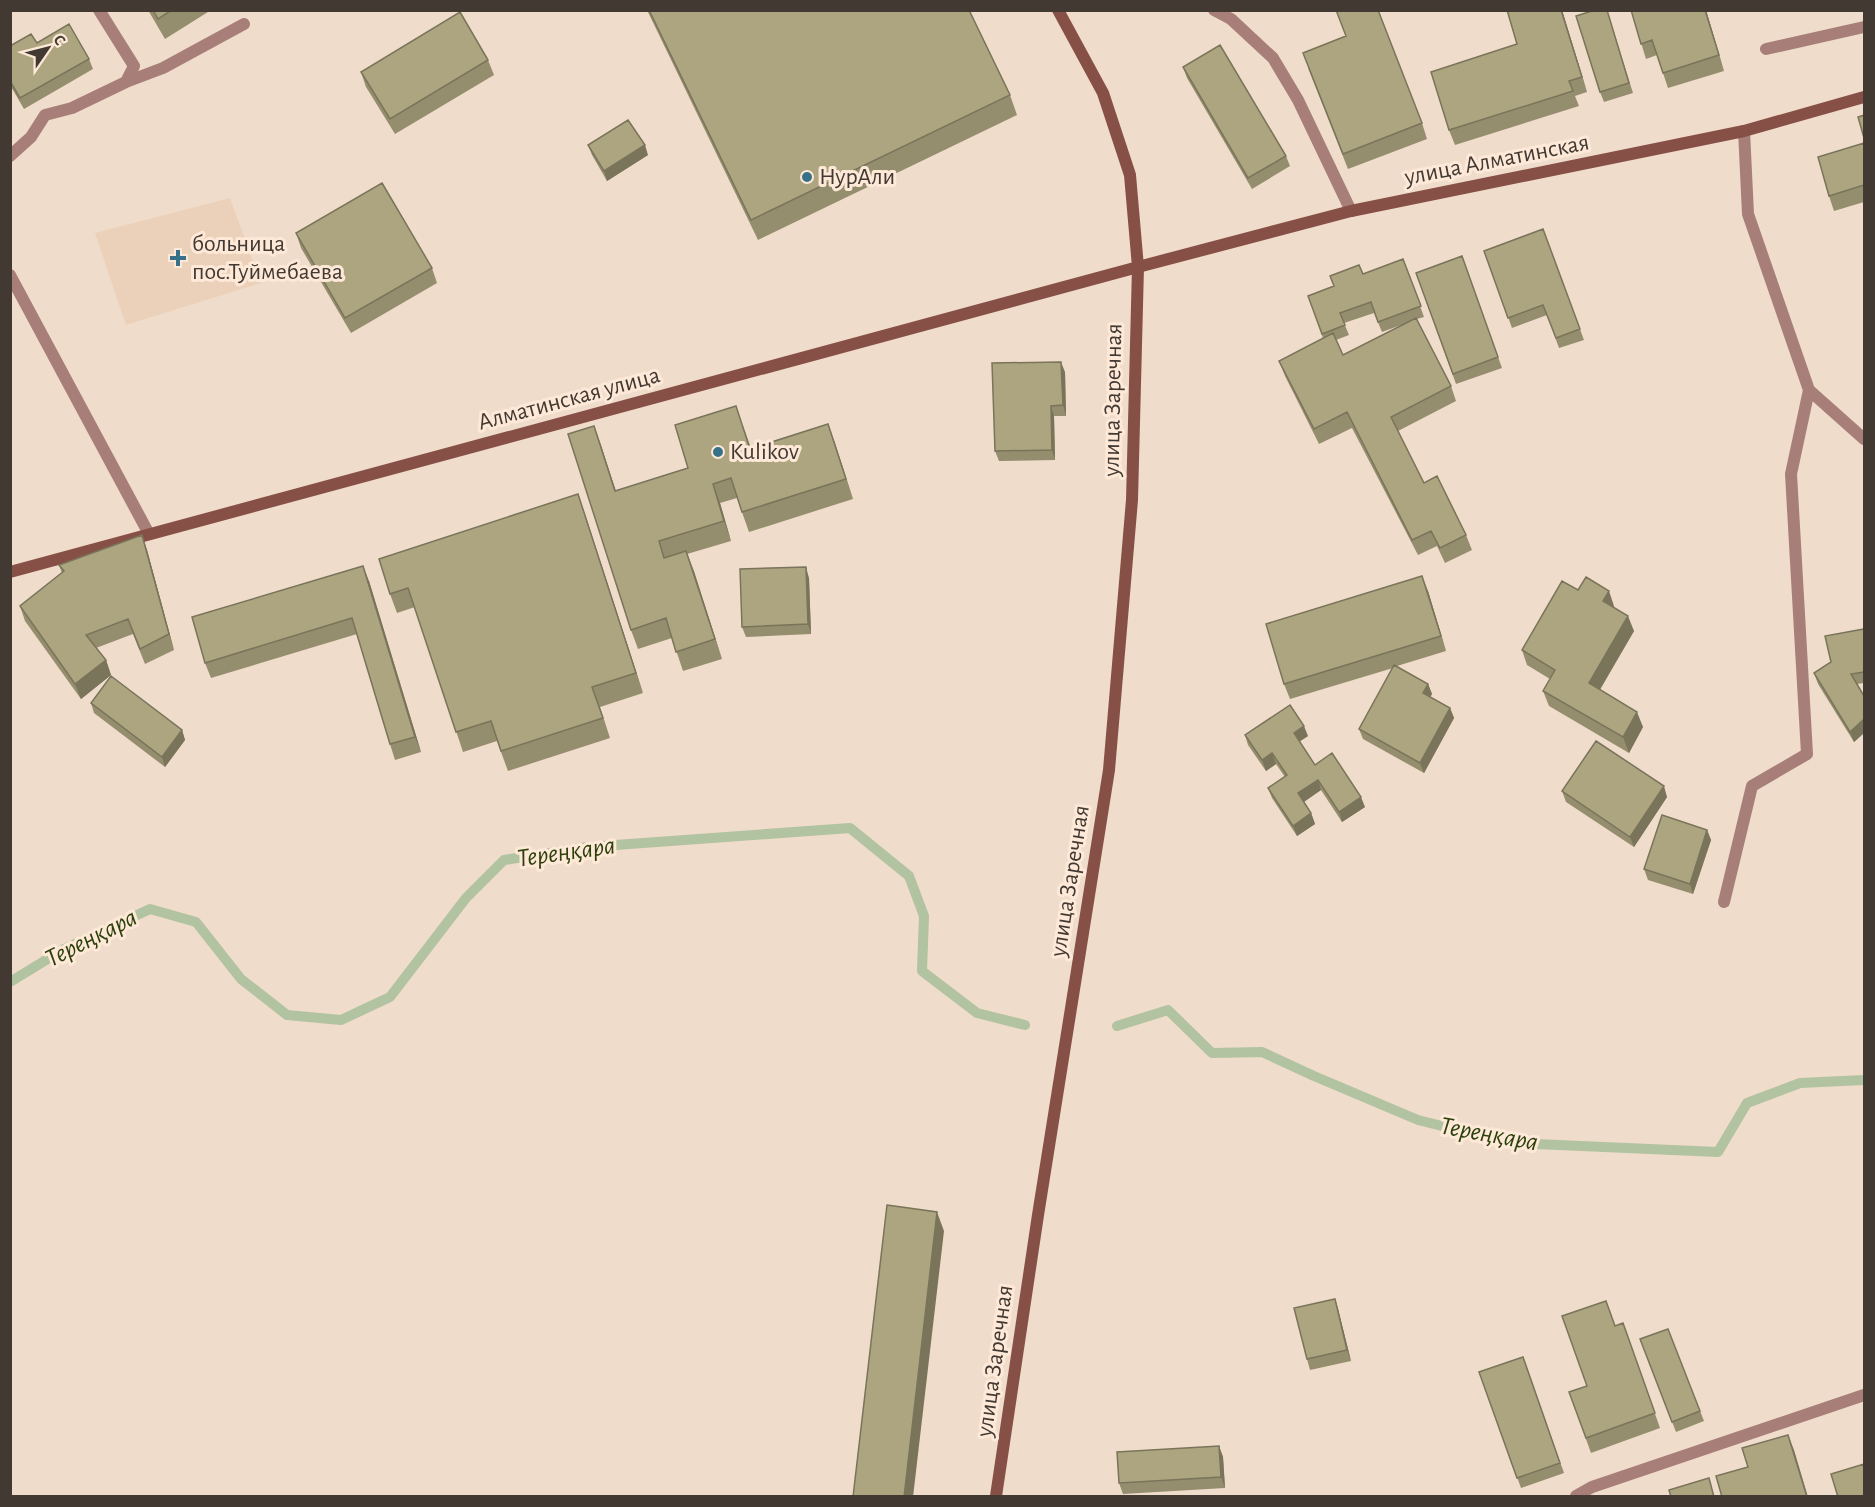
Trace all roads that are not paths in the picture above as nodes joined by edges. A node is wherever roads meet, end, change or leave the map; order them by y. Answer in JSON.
{"nodes":[{"id":1,"x":99,"y":10,"type":"edge"},
{"id":2,"x":1058,"y":10,"type":"edge"},
{"id":3,"x":1214,"y":10,"type":"edge"},
{"id":4,"x":244,"y":24,"type":"dead end"},
{"id":5,"x":1864,"y":27,"type":"edge"},
{"id":6,"x":1766,"y":49,"type":"dead end"},
{"id":7,"x":126,"y":82,"type":"junction"},
{"id":8,"x":1864,"y":98,"type":"edge"},
{"id":9,"x":1744,"y":131,"type":"junction"},
{"id":10,"x":10,"y":156,"type":"edge"},
{"id":11,"x":1351,"y":211,"type":"junction"},
{"id":12,"x":1138,"y":267,"type":"junction"},
{"id":13,"x":10,"y":275,"type":"edge"},
{"id":14,"x":1809,"y":390,"type":"junction"},
{"id":15,"x":1864,"y":439,"type":"edge"},
{"id":16,"x":149,"y":534,"type":"junction"},
{"id":17,"x":10,"y":572,"type":"edge"},
{"id":18,"x":1724,"y":902,"type":"dead end"},
{"id":19,"x":1864,"y":1395,"type":"edge"},
{"id":20,"x":996,"y":1497,"type":"edge"},
{"id":21,"x":1576,"y":1497,"type":"edge"}],
"edges":[{"from":1,"to":7,"type":"street"},
{"from":2,"to":12,"type":"street","name":"улица Заречная"},
{"from":3,"to":11,"type":"street"},
{"from":4,"to":7,"type":"street"},
{"from":5,"to":6,"type":"street"},
{"from":7,"to":10,"type":"street"},
{"from":8,"to":9,"type":"street","name":"улица Алматинская"},
{"from":9,"to":11,"type":"street","name":"улица Алматинская"},
{"from":9,"to":14,"type":"street"},
{"from":11,"to":12,"type":"street","name":"улица Алматинская"},
{"from":12,"to":16,"type":"street","name":"Алматинская улица"},
{"from":12,"to":20,"type":"street","name":"улица Заречная"},
{"from":13,"to":16,"type":"street"},
{"from":14,"to":15,"type":"street"},
{"from":14,"to":18,"type":"street"},
{"from":16,"to":17,"type":"street","name":"Алматинская улица"},
{"from":19,"to":21,"type":"street"}]}
